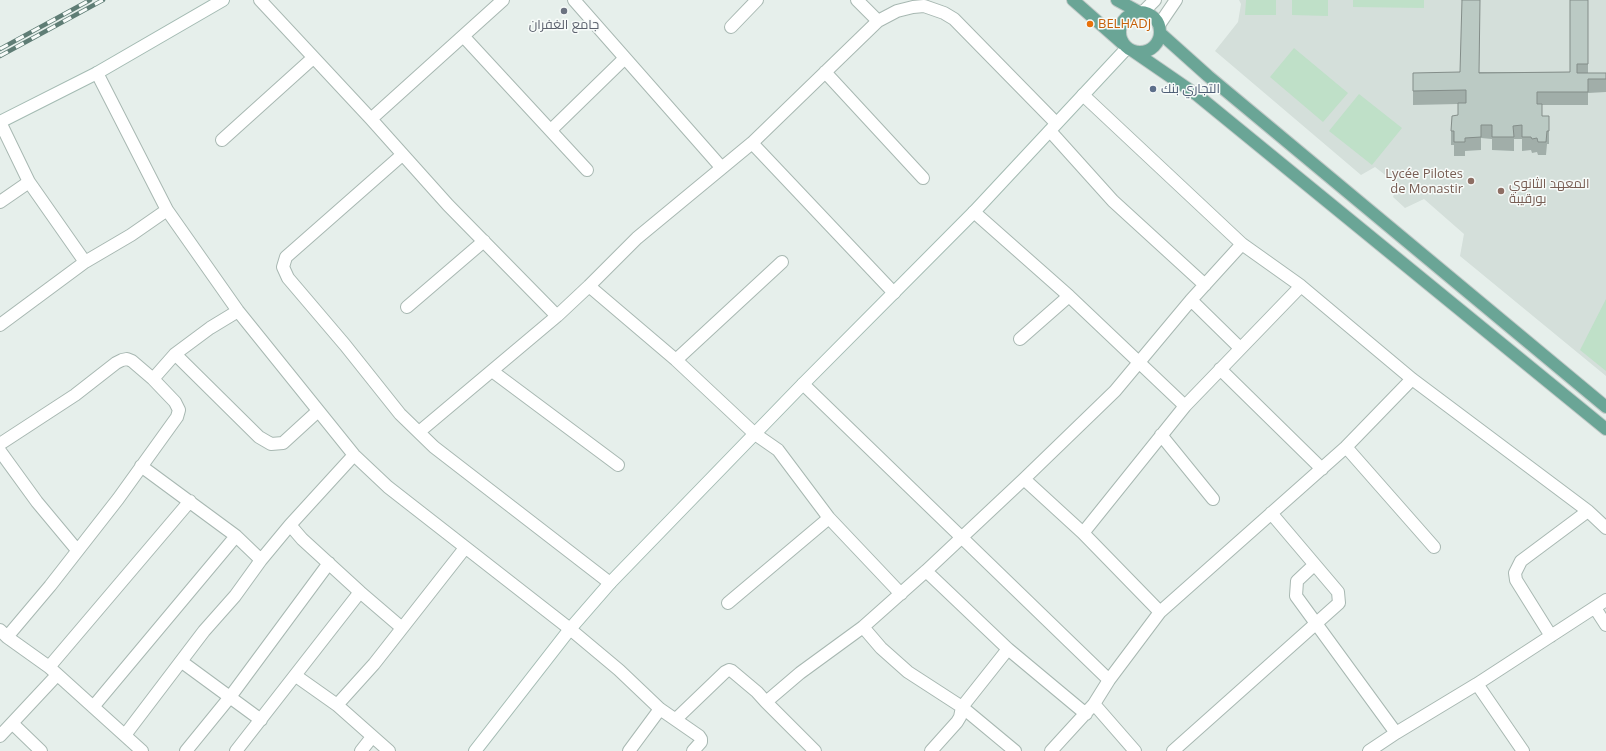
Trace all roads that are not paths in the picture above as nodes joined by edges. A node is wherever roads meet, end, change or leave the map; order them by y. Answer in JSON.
{"nodes":[{"id":1,"x":223,"y":0,"type":"edge"},
{"id":2,"x":260,"y":0,"type":"edge"},
{"id":3,"x":503,"y":0,"type":"edge"},
{"id":4,"x":757,"y":0,"type":"edge"},
{"id":5,"x":857,"y":0,"type":"edge"},
{"id":6,"x":1073,"y":0,"type":"edge"},
{"id":7,"x":1117,"y":0,"type":"edge"},
{"id":8,"x":1155,"y":0,"type":"edge"},
{"id":9,"x":1176,"y":0,"type":"edge"},
{"id":10,"x":579,"y":2,"type":"edge"},
{"id":11,"x":1141,"y":13,"type":"junction"},
{"id":12,"x":878,"y":21,"type":"junction"},
{"id":13,"x":732,"y":27,"type":"dead end"},
{"id":14,"x":1160,"y":29,"type":"junction"},
{"id":15,"x":464,"y":36,"type":"junction"},
{"id":16,"x":1128,"y":47,"type":"junction"},
{"id":17,"x":313,"y":58,"type":"junction"},
{"id":18,"x":625,"y":58,"type":"junction"},
{"id":19,"x":825,"y":72,"type":"junction"},
{"id":20,"x":98,"y":73,"type":"junction"},
{"id":21,"x":1083,"y":95,"type":"junction"},
{"id":22,"x":371,"y":119,"type":"junction"},
{"id":23,"x":0,"y":122,"type":"edge"},
{"id":24,"x":1053,"y":127,"type":"junction"},
{"id":25,"x":551,"y":130,"type":"junction"},
{"id":26,"x":222,"y":140,"type":"dead end"},
{"id":27,"x":752,"y":143,"type":"junction"},
{"id":28,"x":402,"y":155,"type":"junction"},
{"id":29,"x":721,"y":167,"type":"junction"},
{"id":30,"x":587,"y":170,"type":"dead end"},
{"id":31,"x":923,"y":178,"type":"dead end"},
{"id":32,"x":29,"y":182,"type":"junction"},
{"id":33,"x":0,"y":201,"type":"edge"},
{"id":34,"x":167,"y":210,"type":"junction"},
{"id":35,"x":974,"y":212,"type":"junction"},
{"id":36,"x":484,"y":241,"type":"junction"},
{"id":37,"x":1242,"y":244,"type":"junction"},
{"id":38,"x":85,"y":262,"type":"junction"},
{"id":39,"x":782,"y":262,"type":"dead end"},
{"id":40,"x":1205,"y":285,"type":"junction"},
{"id":41,"x":589,"y":286,"type":"junction"},
{"id":42,"x":1301,"y":286,"type":"junction"},
{"id":43,"x":894,"y":293,"type":"junction"},
{"id":44,"x":1070,"y":296,"type":"junction"},
{"id":45,"x":1191,"y":300,"type":"junction"},
{"id":46,"x":407,"y":307,"type":"dead end"},
{"id":47,"x":238,"y":311,"type":"junction"},
{"id":48,"x":557,"y":316,"type":"junction"},
{"id":49,"x":0,"y":325,"type":"edge"},
{"id":50,"x":1020,"y":339,"type":"dead end"},
{"id":51,"x":1240,"y":348,"type":"junction"},
{"id":52,"x":175,"y":354,"type":"junction"},
{"id":53,"x":676,"y":360,"type":"junction"},
{"id":54,"x":1138,"y":362,"type":"junction"},
{"id":55,"x":1220,"y":369,"type":"junction"},
{"id":56,"x":492,"y":371,"type":"junction"},
{"id":57,"x":153,"y":379,"type":"junction"},
{"id":58,"x":1412,"y":379,"type":"junction"},
{"id":59,"x":803,"y":384,"type":"junction"},
{"id":60,"x":1185,"y":406,"type":"junction"},
{"id":61,"x":1606,"y":407,"type":"edge"},
{"id":62,"x":318,"y":411,"type":"junction"},
{"id":63,"x":1606,"y":429,"type":"edge"},
{"id":64,"x":419,"y":432,"type":"junction"},
{"id":65,"x":755,"y":434,"type":"junction"},
{"id":66,"x":1161,"y":435,"type":"junction"},
{"id":67,"x":0,"y":444,"type":"edge"},
{"id":68,"x":1346,"y":447,"type":"junction"},
{"id":69,"x":0,"y":451,"type":"edge"},
{"id":70,"x":354,"y":455,"type":"junction"},
{"id":71,"x":618,"y":465,"type":"dead end"},
{"id":72,"x":141,"y":466,"type":"junction"},
{"id":73,"x":1322,"y":469,"type":"junction"},
{"id":74,"x":1024,"y":479,"type":"junction"},
{"id":75,"x":1213,"y":499,"type":"dead end"},
{"id":76,"x":190,"y":501,"type":"junction"},
{"id":77,"x":1588,"y":511,"type":"junction"},
{"id":78,"x":1271,"y":513,"type":"junction"},
{"id":79,"x":829,"y":518,"type":"junction"},
{"id":80,"x":290,"y":525,"type":"junction"},
{"id":81,"x":1606,"y":528,"type":"edge"},
{"id":82,"x":1083,"y":533,"type":"junction"},
{"id":83,"x":236,"y":536,"type":"junction"},
{"id":84,"x":961,"y":537,"type":"junction"},
{"id":85,"x":1434,"y":547,"type":"dead end"},
{"id":86,"x":465,"y":548,"type":"junction"},
{"id":87,"x":77,"y":550,"type":"junction"},
{"id":88,"x":261,"y":560,"type":"junction"},
{"id":89,"x":329,"y":563,"type":"junction"},
{"id":90,"x":1314,"y":565,"type":"junction"},
{"id":91,"x":926,"y":571,"type":"junction"},
{"id":92,"x":610,"y":583,"type":"junction"},
{"id":93,"x":360,"y":592,"type":"junction"},
{"id":94,"x":901,"y":594,"type":"junction"},
{"id":95,"x":1606,"y":600,"type":"edge"},
{"id":96,"x":728,"y":603,"type":"dead end"},
{"id":97,"x":1595,"y":608,"type":"junction"},
{"id":98,"x":1160,"y":612,"type":"junction"},
{"id":99,"x":1316,"y":624,"type":"junction"},
{"id":100,"x":1606,"y":625,"type":"edge"},
{"id":101,"x":862,"y":627,"type":"junction"},
{"id":102,"x":402,"y":628,"type":"junction"},
{"id":103,"x":570,"y":629,"type":"junction"},
{"id":104,"x":4,"y":633,"type":"edge"},
{"id":105,"x":1550,"y":636,"type":"junction"},
{"id":106,"x":1008,"y":649,"type":"junction"},
{"id":107,"x":182,"y":662,"type":"junction"},
{"id":108,"x":53,"y":671,"type":"junction"},
{"id":109,"x":296,"y":676,"type":"junction"},
{"id":110,"x":1109,"y":680,"type":"junction"},
{"id":111,"x":1477,"y":684,"type":"junction"},
{"id":112,"x":230,"y":697,"type":"junction"},
{"id":113,"x":766,"y":702,"type":"junction"},
{"id":114,"x":1094,"y":704,"type":"junction"},
{"id":115,"x":337,"y":705,"type":"junction"},
{"id":116,"x":93,"y":707,"type":"junction"},
{"id":117,"x":962,"y":707,"type":"junction"},
{"id":118,"x":660,"y":709,"type":"junction"},
{"id":119,"x":1086,"y":714,"type":"junction"},
{"id":120,"x":676,"y":719,"type":"junction"},
{"id":121,"x":261,"y":720,"type":"junction"},
{"id":122,"x":13,"y":724,"type":"junction"},
{"id":123,"x":1396,"y":733,"type":"junction"},
{"id":124,"x":0,"y":736,"type":"edge"},
{"id":125,"x":125,"y":736,"type":"junction"},
{"id":126,"x":372,"y":737,"type":"junction"},
{"id":127,"x":41,"y":751,"type":"edge"},
{"id":128,"x":142,"y":751,"type":"edge"},
{"id":129,"x":186,"y":751,"type":"edge"},
{"id":130,"x":236,"y":751,"type":"edge"},
{"id":131,"x":361,"y":751,"type":"edge"},
{"id":132,"x":390,"y":751,"type":"edge"},
{"id":133,"x":475,"y":751,"type":"edge"},
{"id":134,"x":629,"y":751,"type":"edge"},
{"id":135,"x":693,"y":751,"type":"edge"},
{"id":136,"x":815,"y":751,"type":"edge"},
{"id":137,"x":931,"y":751,"type":"edge"},
{"id":138,"x":1015,"y":751,"type":"edge"},
{"id":139,"x":1051,"y":751,"type":"edge"},
{"id":140,"x":1135,"y":751,"type":"edge"},
{"id":141,"x":1173,"y":751,"type":"edge"},
{"id":142,"x":1369,"y":751,"type":"edge"},
{"id":143,"x":1523,"y":751,"type":"edge"}],
"edges":[{"from":1,"to":20,"type":"street"},
{"from":2,"to":17,"type":"street"},
{"from":3,"to":15,"type":"street"},
{"from":4,"to":13,"type":"street"},
{"from":5,"to":12,"type":"street"},
{"from":6,"to":16,"type":"main road"},
{"from":7,"to":11,"type":"main road"},
{"from":8,"to":11,"type":"street"},
{"from":9,"to":14,"type":"street"},
{"from":10,"to":18,"type":"street"},
{"from":11,"to":14,"type":"main road"},
{"from":11,"to":16,"type":"main road"},
{"from":12,"to":19,"type":"street"},
{"from":12,"to":24,"type":"street"},
{"from":14,"to":16,"type":"main road"},
{"from":14,"to":61,"type":"main road"},
{"from":15,"to":22,"type":"street"},
{"from":15,"to":25,"type":"street"},
{"from":16,"to":21,"type":"street"},
{"from":16,"to":63,"type":"main road"},
{"from":17,"to":22,"type":"street"},
{"from":17,"to":26,"type":"street"},
{"from":18,"to":25,"type":"street"},
{"from":18,"to":29,"type":"street"},
{"from":19,"to":27,"type":"street"},
{"from":19,"to":31,"type":"street"},
{"from":20,"to":23,"type":"street"},
{"from":20,"to":34,"type":"street"},
{"from":21,"to":24,"type":"street"},
{"from":21,"to":37,"type":"street"},
{"from":22,"to":28,"type":"street"},
{"from":23,"to":32,"type":"street"},
{"from":24,"to":35,"type":"street"},
{"from":24,"to":40,"type":"street"},
{"from":25,"to":30,"type":"street"},
{"from":27,"to":29,"type":"street"},
{"from":27,"to":43,"type":"street"},
{"from":28,"to":36,"type":"street"},
{"from":28,"to":64,"type":"street"},
{"from":29,"to":41,"type":"street"},
{"from":32,"to":33,"type":"street"},
{"from":32,"to":38,"type":"street"},
{"from":34,"to":38,"type":"street"},
{"from":34,"to":47,"type":"street"},
{"from":35,"to":43,"type":"street"},
{"from":35,"to":44,"type":"street"},
{"from":36,"to":46,"type":"street"},
{"from":36,"to":48,"type":"street"},
{"from":37,"to":40,"type":"street"},
{"from":37,"to":42,"type":"street"},
{"from":38,"to":49,"type":"street"},
{"from":39,"to":53,"type":"street"},
{"from":40,"to":45,"type":"street"},
{"from":41,"to":48,"type":"street"},
{"from":41,"to":53,"type":"street"},
{"from":42,"to":51,"type":"street"},
{"from":42,"to":58,"type":"street"},
{"from":43,"to":59,"type":"street"},
{"from":44,"to":50,"type":"street"},
{"from":44,"to":54,"type":"street"},
{"from":45,"to":51,"type":"street"},
{"from":45,"to":54,"type":"street"},
{"from":47,"to":52,"type":"street"},
{"from":47,"to":62,"type":"street"},
{"from":48,"to":56,"type":"street"},
{"from":51,"to":55,"type":"street"},
{"from":52,"to":57,"type":"street"},
{"from":52,"to":62,"type":"street"},
{"from":53,"to":65,"type":"street"},
{"from":54,"to":60,"type":"street"},
{"from":54,"to":74,"type":"street"},
{"from":55,"to":60,"type":"street"},
{"from":55,"to":73,"type":"street"},
{"from":56,"to":64,"type":"street"},
{"from":56,"to":71,"type":"street"},
{"from":57,"to":67,"type":"street"},
{"from":57,"to":72,"type":"street"},
{"from":58,"to":68,"type":"street"},
{"from":58,"to":77,"type":"street"},
{"from":59,"to":65,"type":"street"},
{"from":59,"to":84,"type":"street"},
{"from":60,"to":66,"type":"street"},
{"from":62,"to":70,"type":"street"},
{"from":64,"to":92,"type":"street"},
{"from":65,"to":79,"type":"street"},
{"from":65,"to":92,"type":"street"},
{"from":66,"to":75,"type":"street"},
{"from":66,"to":82,"type":"street"},
{"from":68,"to":73,"type":"street"},
{"from":68,"to":85,"type":"street"},
{"from":69,"to":87,"type":"street"},
{"from":70,"to":80,"type":"street"},
{"from":70,"to":86,"type":"street"},
{"from":72,"to":76,"type":"street"},
{"from":72,"to":87,"type":"street"},
{"from":73,"to":78,"type":"street"},
{"from":74,"to":82,"type":"street"},
{"from":74,"to":84,"type":"street"},
{"from":76,"to":83,"type":"street"},
{"from":76,"to":108,"type":"street"},
{"from":77,"to":81,"type":"street"},
{"from":77,"to":105,"type":"street"},
{"from":78,"to":90,"type":"street"},
{"from":78,"to":98,"type":"street"},
{"from":79,"to":94,"type":"street"},
{"from":79,"to":96,"type":"street"},
{"from":80,"to":88,"type":"street"},
{"from":80,"to":89,"type":"street"},
{"from":82,"to":98,"type":"street"},
{"from":83,"to":88,"type":"street"},
{"from":83,"to":116,"type":"street"},
{"from":84,"to":91,"type":"street"},
{"from":84,"to":110,"type":"street"},
{"from":86,"to":102,"type":"street"},
{"from":86,"to":103,"type":"street"},
{"from":87,"to":104,"type":"street"},
{"from":88,"to":107,"type":"street"},
{"from":89,"to":93,"type":"street"},
{"from":89,"to":112,"type":"street"},
{"from":90,"to":99,"type":"street"},
{"from":90,"to":99,"type":"street"},
{"from":91,"to":94,"type":"street"},
{"from":91,"to":106,"type":"street"},
{"from":92,"to":103,"type":"street"},
{"from":93,"to":102,"type":"street"},
{"from":93,"to":109,"type":"street"},
{"from":94,"to":101,"type":"street"},
{"from":95,"to":97,"type":"street"},
{"from":97,"to":100,"type":"street"},
{"from":97,"to":105,"type":"street"},
{"from":98,"to":110,"type":"street"},
{"from":99,"to":123,"type":"street"},
{"from":99,"to":141,"type":"street"},
{"from":101,"to":113,"type":"street"},
{"from":101,"to":117,"type":"street"},
{"from":102,"to":115,"type":"street"},
{"from":103,"to":118,"type":"street"},
{"from":103,"to":133,"type":"street"},
{"from":104,"to":108,"type":"street"},
{"from":105,"to":111,"type":"street"},
{"from":106,"to":117,"type":"street"},
{"from":106,"to":119,"type":"street"},
{"from":107,"to":112,"type":"street"},
{"from":107,"to":125,"type":"street"},
{"from":108,"to":116,"type":"street"},
{"from":108,"to":122,"type":"street"},
{"from":109,"to":115,"type":"street"},
{"from":109,"to":121,"type":"street"},
{"from":110,"to":114,"type":"street"},
{"from":111,"to":123,"type":"street"},
{"from":111,"to":143,"type":"street"},
{"from":112,"to":121,"type":"street"},
{"from":112,"to":129,"type":"street"},
{"from":113,"to":120,"type":"street"},
{"from":113,"to":136,"type":"street"},
{"from":114,"to":119,"type":"street"},
{"from":114,"to":140,"type":"street"},
{"from":115,"to":126,"type":"street"},
{"from":116,"to":125,"type":"street"},
{"from":117,"to":137,"type":"street"},
{"from":117,"to":138,"type":"street"},
{"from":118,"to":120,"type":"street"},
{"from":118,"to":134,"type":"street"},
{"from":119,"to":139,"type":"street"},
{"from":120,"to":135,"type":"street"},
{"from":121,"to":130,"type":"street"},
{"from":122,"to":124,"type":"street"},
{"from":122,"to":127,"type":"street"},
{"from":123,"to":142,"type":"street"},
{"from":125,"to":128,"type":"street"},
{"from":126,"to":131,"type":"street"},
{"from":126,"to":132,"type":"street"}]}
